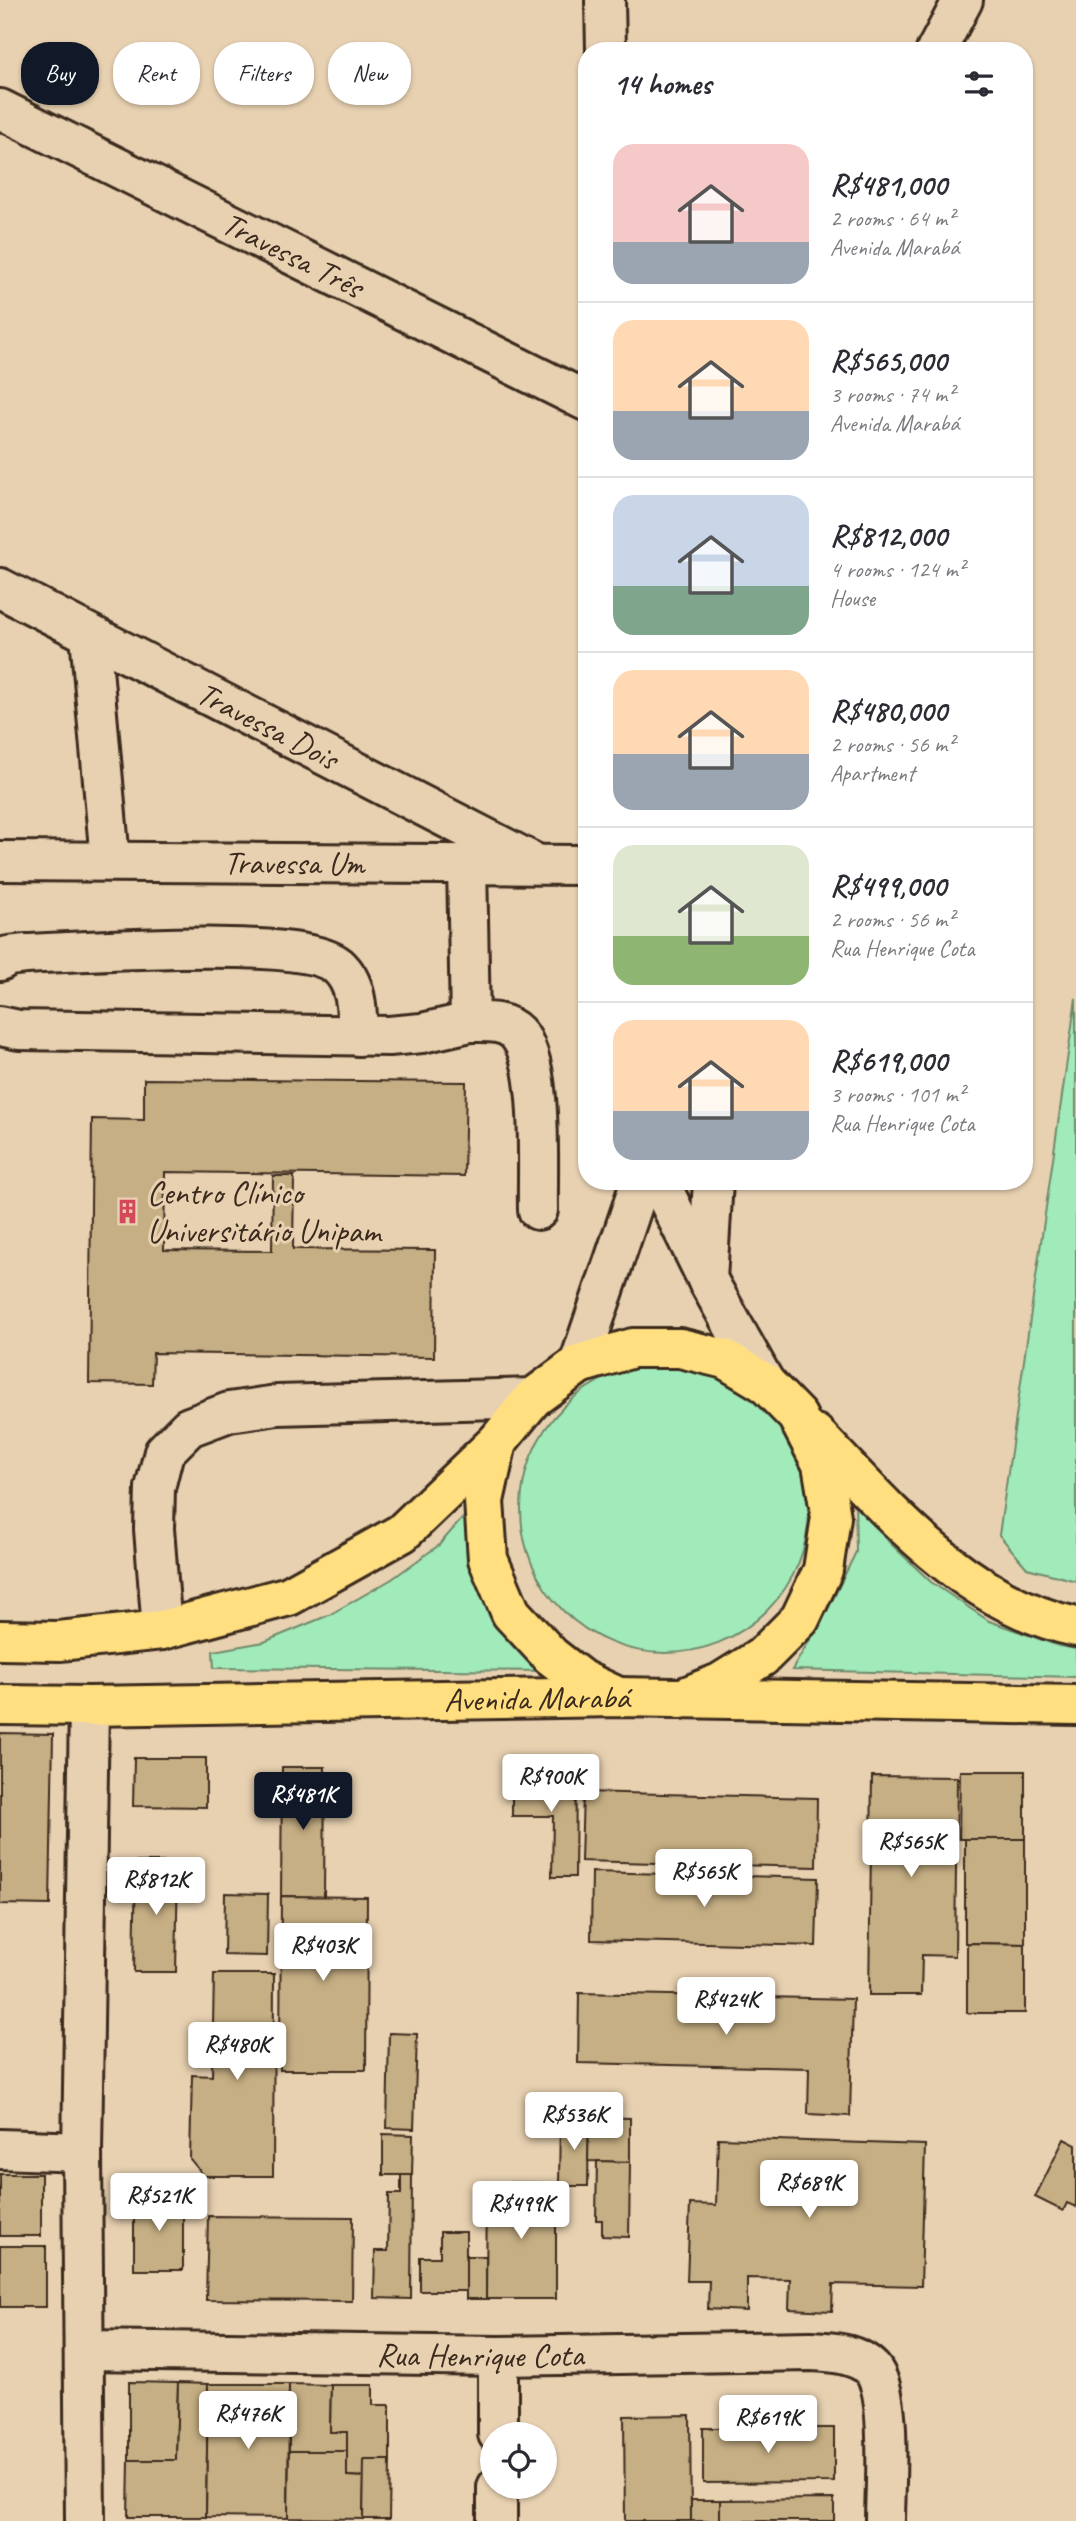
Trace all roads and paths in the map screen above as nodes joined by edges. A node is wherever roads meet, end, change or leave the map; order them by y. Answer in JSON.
{"nodes":[{"id":1,"x":605,"y":0,"type":"edge"},
{"id":2,"x":963,"y":0,"type":"edge"},
{"id":3,"x":606,"y":42,"type":"edge"},
{"id":4,"x":941,"y":42,"type":"edge"},
{"id":5,"x":0,"y":109,"type":"edge"},
{"id":6,"x":578,"y":397,"type":"edge"},
{"id":7,"x":0,"y":588,"type":"edge"},
{"id":8,"x":90,"y":635,"type":"junction"},
{"id":9,"x":110,"y":860,"type":"junction"},
{"id":10,"x":0,"y":861,"type":"edge"},
{"id":11,"x":467,"y":864,"type":"junction"},
{"id":12,"x":536,"y":864,"type":"junction"},
{"id":13,"x":578,"y":865,"type":"edge"},
{"id":14,"x":0,"y":961,"type":"edge"},
{"id":15,"x":470,"y":1022,"type":"junction"},
{"id":16,"x":0,"y":1026,"type":"edge"},
{"id":17,"x":358,"y":1036,"type":"junction"},
{"id":18,"x":637,"y":1190,"type":"edge"},
{"id":19,"x":663,"y":1190,"type":"edge"},
{"id":20,"x":712,"y":1190,"type":"edge"},
{"id":21,"x":538,"y":1210,"type":"dead end"},
{"id":22,"x":707,"y":1279,"type":"junction"},
{"id":23,"x":579,"y":1364,"type":"junction"},
{"id":24,"x":765,"y":1383,"type":"junction"},
{"id":25,"x":533,"y":1398,"type":"junction"},
{"id":26,"x":797,"y":1416,"type":"junction"},
{"id":27,"x":497,"y":1442,"type":"junction"},
{"id":28,"x":1076,"y":1627,"type":"edge"},
{"id":29,"x":162,"y":1630,"type":"junction"},
{"id":30,"x":0,"y":1640,"type":"edge"},
{"id":31,"x":618,"y":1698,"type":"junction"},
{"id":32,"x":680,"y":1699,"type":"junction"},
{"id":33,"x":0,"y":1705,"type":"edge"},
{"id":34,"x":1076,"y":1705,"type":"edge"},
{"id":35,"x":89,"y":1706,"type":"junction"},
{"id":36,"x":0,"y":2150,"type":"edge"},
{"id":37,"x":82,"y":2152,"type":"junction"},
{"id":38,"x":84,"y":2350,"type":"junction"},
{"id":39,"x":498,"y":2356,"type":"junction"},
{"id":40,"x":498,"y":2422,"type":"edge"},
{"id":41,"x":497,"y":2499,"type":"edge"},
{"id":42,"x":85,"y":2521,"type":"edge"},
{"id":43,"x":497,"y":2521,"type":"edge"},
{"id":44,"x":885,"y":2521,"type":"edge"}],
"edges":[{"from":1,"to":3,"type":"street"},
{"from":2,"to":4,"type":"street"},
{"from":5,"to":6,"type":"street","name":"Travessa Três"},
{"from":7,"to":8,"type":"street","name":"Travessa Dois"},
{"from":8,"to":9,"type":"street"},
{"from":8,"to":12,"type":"street","name":"Travessa Dois"},
{"from":9,"to":10,"type":"street","name":"Travessa Um"},
{"from":9,"to":11,"type":"street","name":"Travessa Um"},
{"from":11,"to":12,"type":"street","name":"Travessa Um"},
{"from":11,"to":15,"type":"street"},
{"from":12,"to":13,"type":"street","name":"Travessa Um"},
{"from":14,"to":17,"type":"street"},
{"from":15,"to":17,"type":"street"},
{"from":15,"to":21,"type":"street"},
{"from":16,"to":17,"type":"street"},
{"from":18,"to":23,"type":"street"},
{"from":19,"to":22,"type":"street"},
{"from":20,"to":22,"type":"street"},
{"from":22,"to":24,"type":"street"},
{"from":23,"to":24,"type":"main road"},
{"from":23,"to":25,"type":"main road"},
{"from":24,"to":26,"type":"main road"},
{"from":25,"to":27,"type":"main road"},
{"from":25,"to":29,"type":"street"},
{"from":26,"to":28,"type":"main road"},
{"from":26,"to":32,"type":"main road"},
{"from":27,"to":29,"type":"main road"},
{"from":27,"to":31,"type":"main road"},
{"from":29,"to":30,"type":"main road"},
{"from":31,"to":32,"type":"main road","name":"Avenida Marabá"},
{"from":31,"to":35,"type":"main road","name":"Avenida Marabá"},
{"from":32,"to":34,"type":"main road","name":"Avenida Marabá"},
{"from":33,"to":35,"type":"main road","name":"Avenida Marabá"},
{"from":35,"to":37,"type":"street"},
{"from":36,"to":37,"type":"street"},
{"from":37,"to":38,"type":"street"},
{"from":38,"to":39,"type":"street","name":"Rua Henrique Cota"},
{"from":38,"to":42,"type":"street"},
{"from":39,"to":40,"type":"street"},
{"from":39,"to":44,"type":"street","name":"Rua Henrique Cota"},
{"from":41,"to":43,"type":"street"}]}
